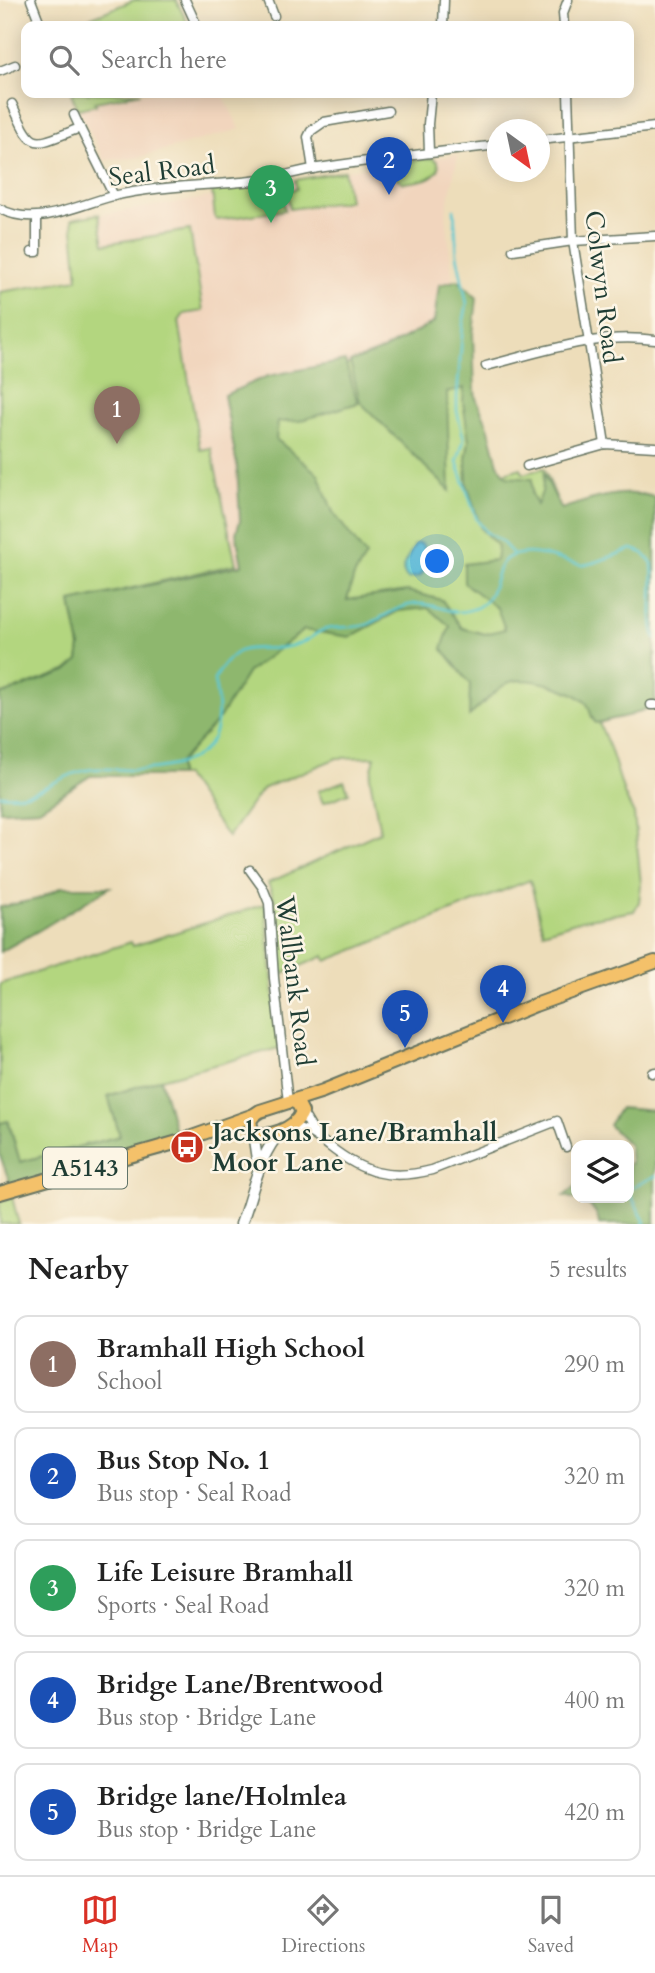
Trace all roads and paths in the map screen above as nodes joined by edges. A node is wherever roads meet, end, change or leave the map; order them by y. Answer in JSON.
{"nodes":[{"id":1,"x":31,"y":0,"type":"edge"},
{"id":2,"x":185,"y":0,"type":"edge"},
{"id":3,"x":268,"y":0,"type":"edge"},
{"id":4,"x":444,"y":0,"type":"edge"},
{"id":5,"x":568,"y":0,"type":"edge"},
{"id":6,"x":274,"y":16,"type":"dead end"},
{"id":7,"x":39,"y":21,"type":"edge"},
{"id":8,"x":195,"y":21,"type":"edge"},
{"id":9,"x":443,"y":21,"type":"edge"},
{"id":10,"x":564,"y":21,"type":"edge"},
{"id":11,"x":15,"y":65,"type":"dead end"},
{"id":12,"x":0,"y":71,"type":"edge"},
{"id":13,"x":431,"y":98,"type":"edge"},
{"id":14,"x":568,"y":98,"type":"edge"},
{"id":15,"x":12,"y":104,"type":"dead end"},
{"id":16,"x":388,"y":111,"type":"dead end"},
{"id":17,"x":74,"y":115,"type":"dead end"},
{"id":18,"x":655,"y":127,"type":"edge"},
{"id":19,"x":80,"y":128,"type":"junction"},
{"id":20,"x":570,"y":136,"type":"junction"},
{"id":21,"x":550,"y":139,"type":"edge"},
{"id":22,"x":487,"y":146,"type":"edge"},
{"id":23,"x":429,"y":152,"type":"junction"},
{"id":24,"x":313,"y":169,"type":"junction"},
{"id":25,"x":114,"y":196,"type":"junction"},
{"id":26,"x":0,"y":209,"type":"edge"},
{"id":27,"x":37,"y":217,"type":"junction"},
{"id":28,"x":655,"y":236,"type":"edge"},
{"id":29,"x":573,"y":241,"type":"junction"},
{"id":30,"x":513,"y":250,"type":"dead end"},
{"id":31,"x":32,"y":252,"type":"dead end"},
{"id":32,"x":588,"y":340,"type":"junction"},
{"id":33,"x":655,"y":340,"type":"edge"},
{"id":34,"x":486,"y":366,"type":"dead end"},
{"id":35,"x":605,"y":444,"type":"junction"},
{"id":36,"x":655,"y":447,"type":"edge"},
{"id":37,"x":527,"y":466,"type":"dead end"},
{"id":38,"x":250,"y":870,"type":"dead end"},
{"id":39,"x":655,"y":962,"type":"edge"},
{"id":40,"x":296,"y":1107,"type":"junction"},
{"id":41,"x":254,"y":1115,"type":"junction"},
{"id":42,"x":284,"y":1128,"type":"junction"},
{"id":43,"x":252,"y":1132,"type":"junction"},
{"id":44,"x":316,"y":1136,"type":"junction"},
{"id":45,"x":171,"y":1144,"type":"junction"},
{"id":46,"x":566,"y":1147,"type":"dead end"},
{"id":47,"x":258,"y":1167,"type":"junction"},
{"id":48,"x":0,"y":1192,"type":"edge"},
{"id":49,"x":241,"y":1224,"type":"edge"}],
"edges":[{"from":1,"to":7,"type":"street"},
{"from":2,"to":8,"type":"street"},
{"from":3,"to":6,"type":"street"},
{"from":4,"to":9,"type":"street"},
{"from":5,"to":10,"type":"street"},
{"from":11,"to":12,"type":"street"},
{"from":13,"to":23,"type":"street"},
{"from":14,"to":20,"type":"street","name":"Colwyn Road"},
{"from":15,"to":19,"type":"street"},
{"from":16,"to":24,"type":"street"},
{"from":17,"to":19,"type":"street"},
{"from":18,"to":20,"type":"street"},
{"from":19,"to":25,"type":"street"},
{"from":20,"to":21,"type":"street"},
{"from":20,"to":29,"type":"street","name":"Colwyn Road"},
{"from":22,"to":23,"type":"street","name":"Seal Road"},
{"from":23,"to":24,"type":"street","name":"Seal Road"},
{"from":24,"to":25,"type":"street","name":"Seal Road"},
{"from":25,"to":27,"type":"street","name":"Seal Road"},
{"from":26,"to":27,"type":"street","name":"Seal Road"},
{"from":27,"to":31,"type":"street"},
{"from":28,"to":29,"type":"street"},
{"from":29,"to":30,"type":"street"},
{"from":29,"to":32,"type":"street","name":"Colwyn Road"},
{"from":32,"to":33,"type":"street"},
{"from":32,"to":34,"type":"street"},
{"from":32,"to":35,"type":"street","name":"Colwyn Road"},
{"from":35,"to":36,"type":"street"},
{"from":35,"to":37,"type":"street"},
{"from":38,"to":40,"type":"street","name":"Wallbank Road"},
{"from":39,"to":40,"type":"main road"},
{"from":40,"to":41,"type":"main road"},
{"from":40,"to":42,"type":"main road"},
{"from":40,"to":44,"type":"street"},
{"from":41,"to":43,"type":"main road"},
{"from":41,"to":45,"type":"main road","number":"A5143"},
{"from":42,"to":43,"type":"main road"},
{"from":42,"to":44,"type":"street"},
{"from":42,"to":47,"type":"street"},
{"from":43,"to":45,"type":"main road","number":"A5143"},
{"from":43,"to":47,"type":"street"},
{"from":44,"to":46,"type":"street"},
{"from":45,"to":48,"type":"main road","number":"A5143"},
{"from":47,"to":49,"type":"street"}]}
